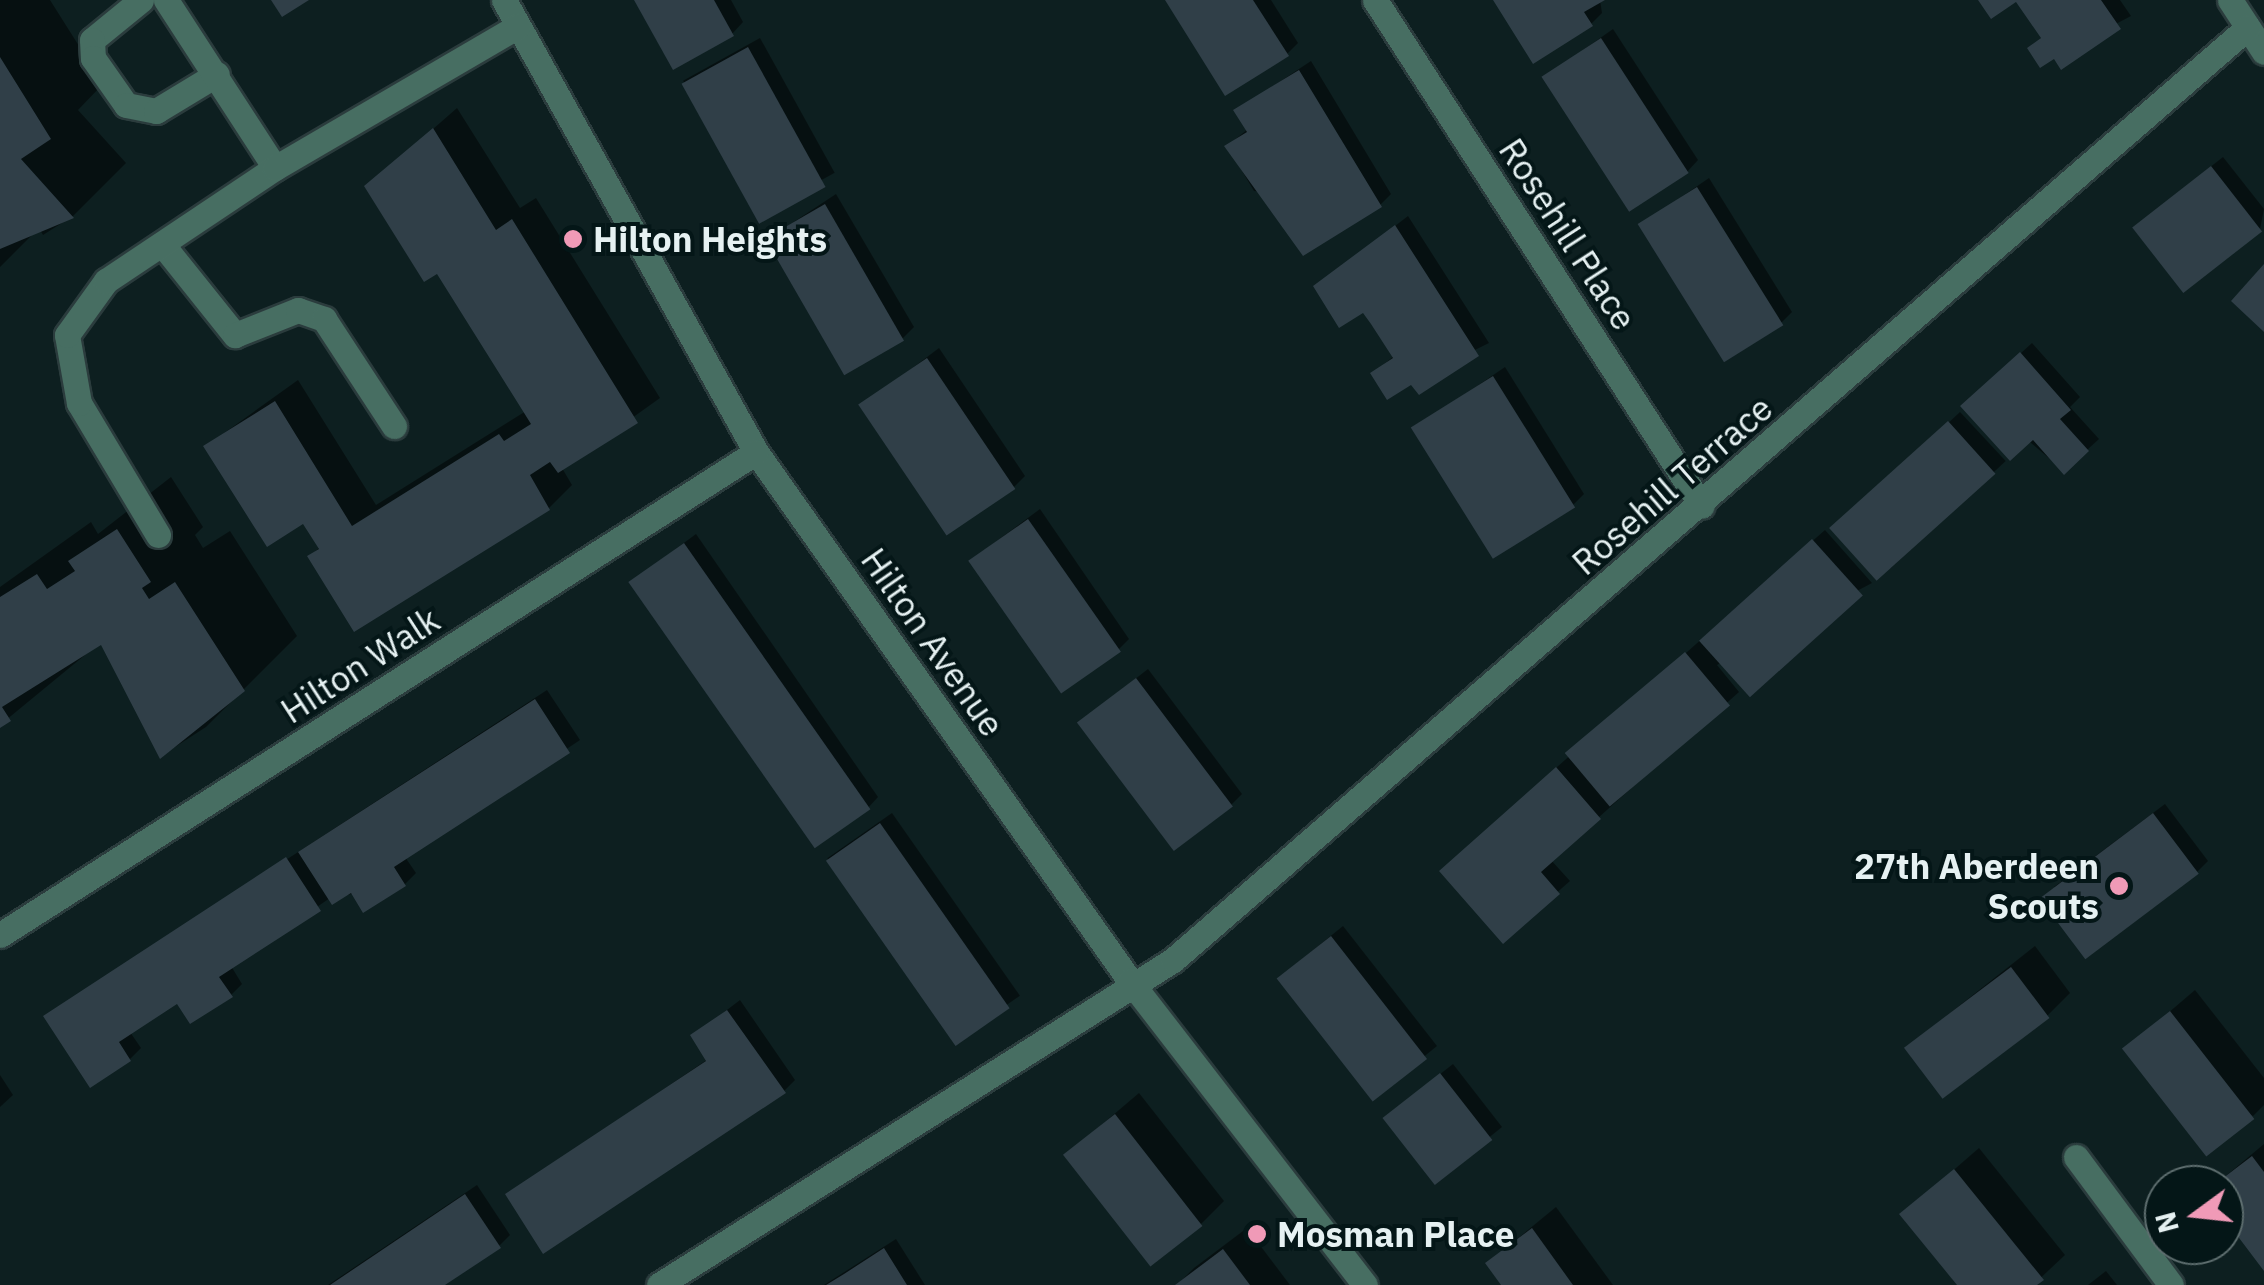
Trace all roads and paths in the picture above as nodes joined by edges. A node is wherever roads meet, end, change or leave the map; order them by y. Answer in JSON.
{"nodes":[{"id":1,"x":141,"y":0,"type":"edge"},
{"id":2,"x":166,"y":0,"type":"edge"},
{"id":3,"x":504,"y":0,"type":"edge"},
{"id":4,"x":1375,"y":0,"type":"edge"},
{"id":5,"x":2230,"y":0,"type":"edge"},
{"id":6,"x":518,"y":26,"type":"junction"},
{"id":7,"x":2248,"y":27,"type":"junction"},
{"id":8,"x":2264,"y":52,"type":"edge"},
{"id":9,"x":217,"y":74,"type":"junction"},
{"id":10,"x":275,"y":168,"type":"junction"},
{"id":11,"x":162,"y":244,"type":"junction"},
{"id":12,"x":394,"y":426,"type":"dead end"},
{"id":13,"x":756,"y":452,"type":"junction"},
{"id":14,"x":1702,"y":506,"type":"junction"},
{"id":15,"x":158,"y":535,"type":"dead end"},
{"id":16,"x":0,"y":935,"type":"edge"},
{"id":17,"x":1130,"y":980,"type":"junction"},
{"id":18,"x":2076,"y":1157,"type":"dead end"},
{"id":19,"x":659,"y":1285,"type":"edge"},
{"id":20,"x":1365,"y":1285,"type":"edge"},
{"id":21,"x":2171,"y":1285,"type":"edge"}],
"edges":[{"from":1,"to":9,"type":"street"},
{"from":2,"to":9,"type":"street"},
{"from":3,"to":6,"type":"street","name":"Hilton Avenue"},
{"from":4,"to":14,"type":"street","name":"Rosehill Place"},
{"from":5,"to":7,"type":"street"},
{"from":6,"to":10,"type":"street"},
{"from":6,"to":13,"type":"street","name":"Hilton Avenue"},
{"from":7,"to":8,"type":"street"},
{"from":7,"to":14,"type":"street","name":"Rosehill Terrace"},
{"from":9,"to":10,"type":"street"},
{"from":10,"to":11,"type":"street"},
{"from":11,"to":12,"type":"street"},
{"from":11,"to":15,"type":"street"},
{"from":13,"to":16,"type":"street","name":"Hilton Walk"},
{"from":13,"to":17,"type":"street","name":"Hilton Avenue"},
{"from":14,"to":17,"type":"street","name":"Rosehill Terrace"},
{"from":17,"to":19,"type":"street"},
{"from":17,"to":20,"type":"street","name":"Hilton Avenue"},
{"from":18,"to":21,"type":"street"}]}
